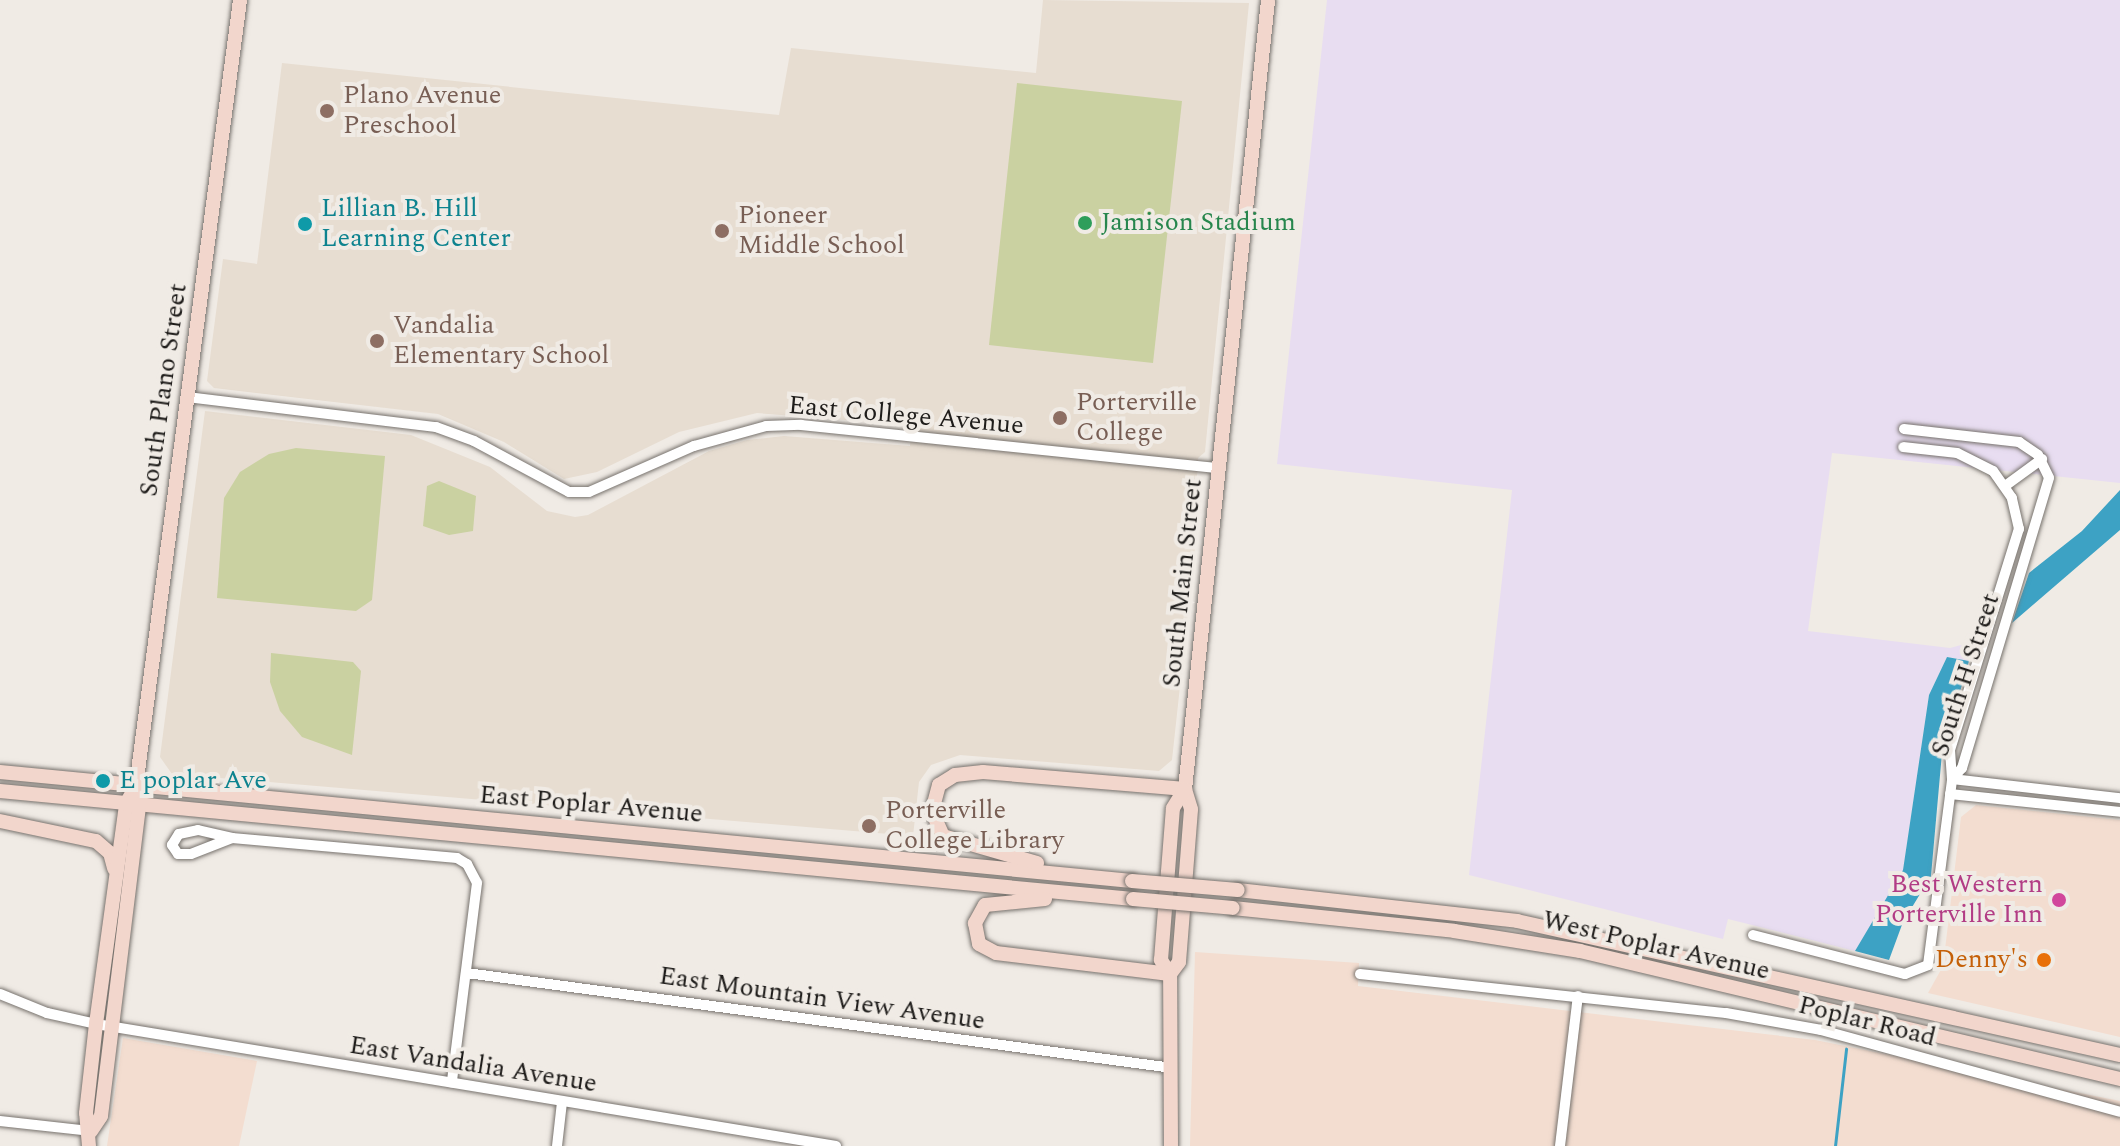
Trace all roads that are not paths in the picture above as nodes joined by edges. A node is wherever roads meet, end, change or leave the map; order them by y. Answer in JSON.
{"nodes":[{"id":1,"x":240,"y":0,"type":"edge"},
{"id":2,"x":1268,"y":0,"type":"edge"},
{"id":3,"x":187,"y":397,"type":"junction"},
{"id":4,"x":1904,"y":429,"type":"dead end"},
{"id":5,"x":1944,"y":433,"type":"junction"},
{"id":6,"x":1903,"y":447,"type":"dead end"},
{"id":7,"x":1943,"y":452,"type":"junction"},
{"id":8,"x":2042,"y":459,"type":"junction"},
{"id":9,"x":1219,"y":468,"type":"junction"},
{"id":10,"x":2005,"y":486,"type":"junction"},
{"id":11,"x":2007,"y":578,"type":"junction"},
{"id":12,"x":2019,"y":582,"type":"junction"},
{"id":13,"x":0,"y":772,"type":"edge"},
{"id":14,"x":1952,"y":779,"type":"junction"},
{"id":15,"x":136,"y":786,"type":"junction"},
{"id":16,"x":1185,"y":789,"type":"junction"},
{"id":17,"x":0,"y":791,"type":"edge"},
{"id":18,"x":1950,"y":794,"type":"junction"},
{"id":19,"x":2114,"y":797,"type":"edge"},
{"id":20,"x":126,"y":804,"type":"junction"},
{"id":21,"x":142,"y":806,"type":"junction"},
{"id":22,"x":2107,"y":810,"type":"junction"},
{"id":23,"x":2120,"y":812,"type":"edge"},
{"id":24,"x":0,"y":821,"type":"edge"},
{"id":25,"x":232,"y":838,"type":"junction"},
{"id":26,"x":1087,"y":875,"type":"junction"},
{"id":27,"x":1178,"y":885,"type":"joint"},
{"id":28,"x":115,"y":888,"type":"junction"},
{"id":29,"x":1133,"y":899,"type":"junction"},
{"id":30,"x":1174,"y":903,"type":"joint"},
{"id":31,"x":1753,"y":935,"type":"dead end"},
{"id":32,"x":467,"y":973,"type":"junction"},
{"id":33,"x":1170,"y":974,"type":"junction"},
{"id":34,"x":1360,"y":974,"type":"dead end"},
{"id":35,"x":0,"y":994,"type":"edge"},
{"id":36,"x":1578,"y":996,"type":"junction"},
{"id":37,"x":104,"y":1024,"type":"junction"},
{"id":38,"x":2120,"y":1055,"type":"edge"},
{"id":39,"x":1172,"y":1068,"type":"junction"},
{"id":40,"x":2120,"y":1079,"type":"edge"},
{"id":41,"x":452,"y":1082,"type":"junction"},
{"id":42,"x":562,"y":1102,"type":"junction"},
{"id":43,"x":2120,"y":1112,"type":"edge"},
{"id":44,"x":0,"y":1121,"type":"edge"},
{"id":45,"x":90,"y":1139,"type":"edge"},
{"id":46,"x":557,"y":1146,"type":"edge"},
{"id":47,"x":836,"y":1146,"type":"edge"},
{"id":48,"x":1171,"y":1146,"type":"edge"},
{"id":49,"x":1560,"y":1146,"type":"edge"}],
"edges":[{"from":1,"to":3,"type":"main road","name":"South Plano Street"},
{"from":2,"to":9,"type":"main road","name":"South Main Street"},
{"from":3,"to":9,"type":"street","name":"East College Avenue"},
{"from":3,"to":15,"type":"main road","name":"South Plano Street"},
{"from":4,"to":5,"type":"street"},
{"from":5,"to":7,"type":"street"},
{"from":5,"to":8,"type":"street"},
{"from":6,"to":7,"type":"street"},
{"from":7,"to":10,"type":"street"},
{"from":8,"to":10,"type":"street"},
{"from":8,"to":12,"type":"street","name":"South H Street"},
{"from":9,"to":16,"type":"main road","name":"South Main Street"},
{"from":10,"to":11,"type":"street","name":"South H Street"},
{"from":11,"to":12,"type":"street","name":"South H Street"},
{"from":11,"to":14,"type":"street","name":"South H Street"},
{"from":12,"to":14,"type":"street","name":"South H Street"},
{"from":13,"to":15,"type":"main road","name":"East Poplar Avenue"},
{"from":14,"to":18,"type":"street","name":"South H Street"},
{"from":14,"to":19,"type":"street"},
{"from":15,"to":20,"type":"main road","name":"South Plano Street"},
{"from":15,"to":21,"type":"main road","name":"South Plano Street"},
{"from":15,"to":26,"type":"main road","name":"East Poplar Avenue"},
{"from":16,"to":26,"type":"main road"},
{"from":16,"to":33,"type":"main road","name":"South Main Street"},
{"from":17,"to":20,"type":"main road","name":"East Poplar Avenue"},
{"from":18,"to":22,"type":"street"},
{"from":18,"to":31,"type":"street","name":"South H Street"},
{"from":19,"to":22,"type":"street"},
{"from":20,"to":21,"type":"main road","name":"East Poplar Avenue"},
{"from":20,"to":28,"type":"main road","name":"South Plano Street"},
{"from":21,"to":29,"type":"main road","name":"East Poplar Avenue"},
{"from":21,"to":37,"type":"main road","name":"South Plano Street"},
{"from":22,"to":23,"type":"street"},
{"from":24,"to":28,"type":"main road"},
{"from":25,"to":25,"type":"street"},
{"from":25,"to":32,"type":"street"},
{"from":26,"to":27,"type":"main road","name":"East Poplar Avenue","bridge":true},
{"from":27,"to":38,"type":"main road","name":"West Poplar Avenue","bridge":true},
{"from":28,"to":37,"type":"main road","name":"South Plano Street"},
{"from":29,"to":30,"type":"main road","name":"East Poplar Avenue","bridge":true},
{"from":29,"to":33,"type":"main road"},
{"from":30,"to":40,"type":"main road","name":"West Poplar Avenue","bridge":true},
{"from":32,"to":39,"type":"street","name":"East Mountain View Avenue"},
{"from":32,"to":41,"type":"street"},
{"from":33,"to":39,"type":"main road","name":"South Main Street"},
{"from":34,"to":36,"type":"street","name":"Poplar Road"},
{"from":35,"to":37,"type":"street","name":"East Vandalia Avenue"},
{"from":36,"to":43,"type":"street","name":"Poplar Road"},
{"from":36,"to":49,"type":"street"},
{"from":37,"to":41,"type":"street","name":"East Vandalia Avenue"},
{"from":37,"to":45,"type":"main road","name":"South Plano Street"},
{"from":39,"to":48,"type":"main road","name":"South Main Street"},
{"from":41,"to":42,"type":"street","name":"East Vandalia Avenue"},
{"from":42,"to":46,"type":"street"},
{"from":42,"to":47,"type":"street","name":"East Vandalia Avenue"},
{"from":44,"to":45,"type":"street"}]}
